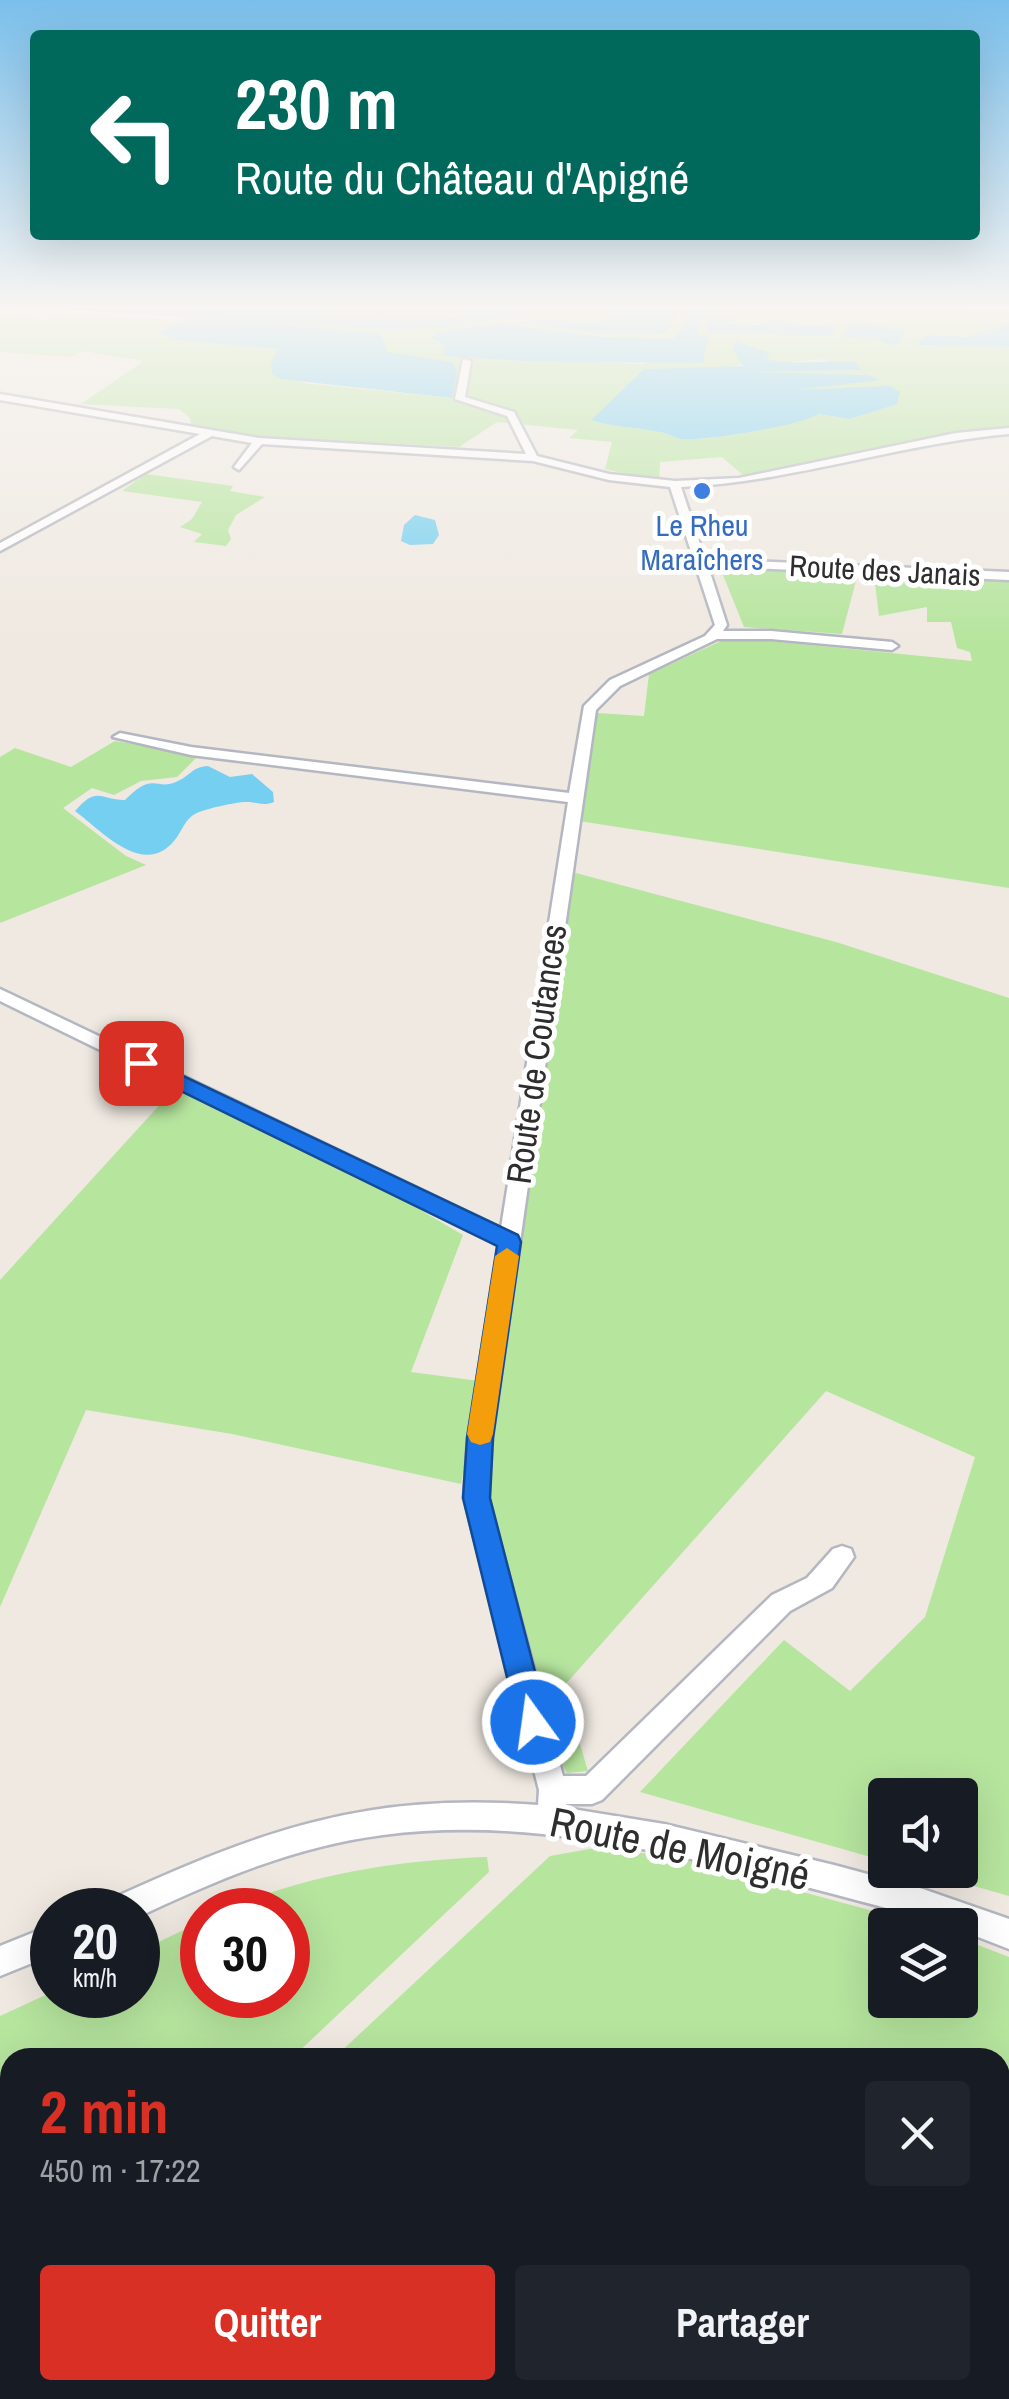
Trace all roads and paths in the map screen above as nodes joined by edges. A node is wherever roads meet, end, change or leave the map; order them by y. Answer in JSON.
{"nodes":[{"id":1,"x":135,"y":417,"type":"edge"},
{"id":2,"x":513,"y":417,"type":"edge"},
{"id":3,"x":1009,"y":431,"type":"edge"},
{"id":4,"x":210,"y":433,"type":"junction"},
{"id":5,"x":259,"y":441,"type":"junction"},
{"id":6,"x":533,"y":458,"type":"junction"},
{"id":7,"x":239,"y":467,"type":"dead end"},
{"id":8,"x":675,"y":484,"type":"junction"},
{"id":9,"x":0,"y":548,"type":"edge"},
{"id":10,"x":701,"y":562,"type":"junction"},
{"id":11,"x":1009,"y":576,"type":"edge"},
{"id":12,"x":716,"y":635,"type":"junction"},
{"id":13,"x":892,"y":646,"type":"dead end"},
{"id":14,"x":120,"y":736,"type":"dead end"},
{"id":15,"x":574,"y":798,"type":"junction"},
{"id":16,"x":0,"y":994,"type":"edge"},
{"id":17,"x":509,"y":1242,"type":"junction"},
{"id":18,"x":842,"y":1557,"type":"dead end"},
{"id":19,"x":552,"y":1804,"type":"junction"},
{"id":20,"x":160,"y":1891,"type":"edge"},
{"id":21,"x":1009,"y":1934,"type":"edge"},
{"id":22,"x":30,"y":1949,"type":"edge"},
{"id":23,"x":0,"y":1961,"type":"edge"}],
"edges":[{"from":1,"to":4,"type":"street"},
{"from":2,"to":6,"type":"street"},
{"from":3,"to":8,"type":"street"},
{"from":4,"to":5,"type":"street"},
{"from":4,"to":9,"type":"street"},
{"from":5,"to":6,"type":"street"},
{"from":5,"to":7,"type":"street"},
{"from":6,"to":8,"type":"street"},
{"from":8,"to":10,"type":"street"},
{"from":10,"to":11,"type":"street","name":"Route des Janais"},
{"from":10,"to":12,"type":"street"},
{"from":12,"to":13,"type":"street"},
{"from":12,"to":15,"type":"street","name":"Route de Coutances"},
{"from":14,"to":15,"type":"street"},
{"from":15,"to":17,"type":"street","name":"Route de Coutances"},
{"from":16,"to":17,"type":"street"},
{"from":17,"to":19,"type":"street","name":"Route de Coutances"},
{"from":18,"to":19,"type":"street"},
{"from":19,"to":20,"type":"street","name":"Route de Moigné"},
{"from":19,"to":21,"type":"street","name":"Route de Moigné"},
{"from":22,"to":23,"type":"street"}]}
